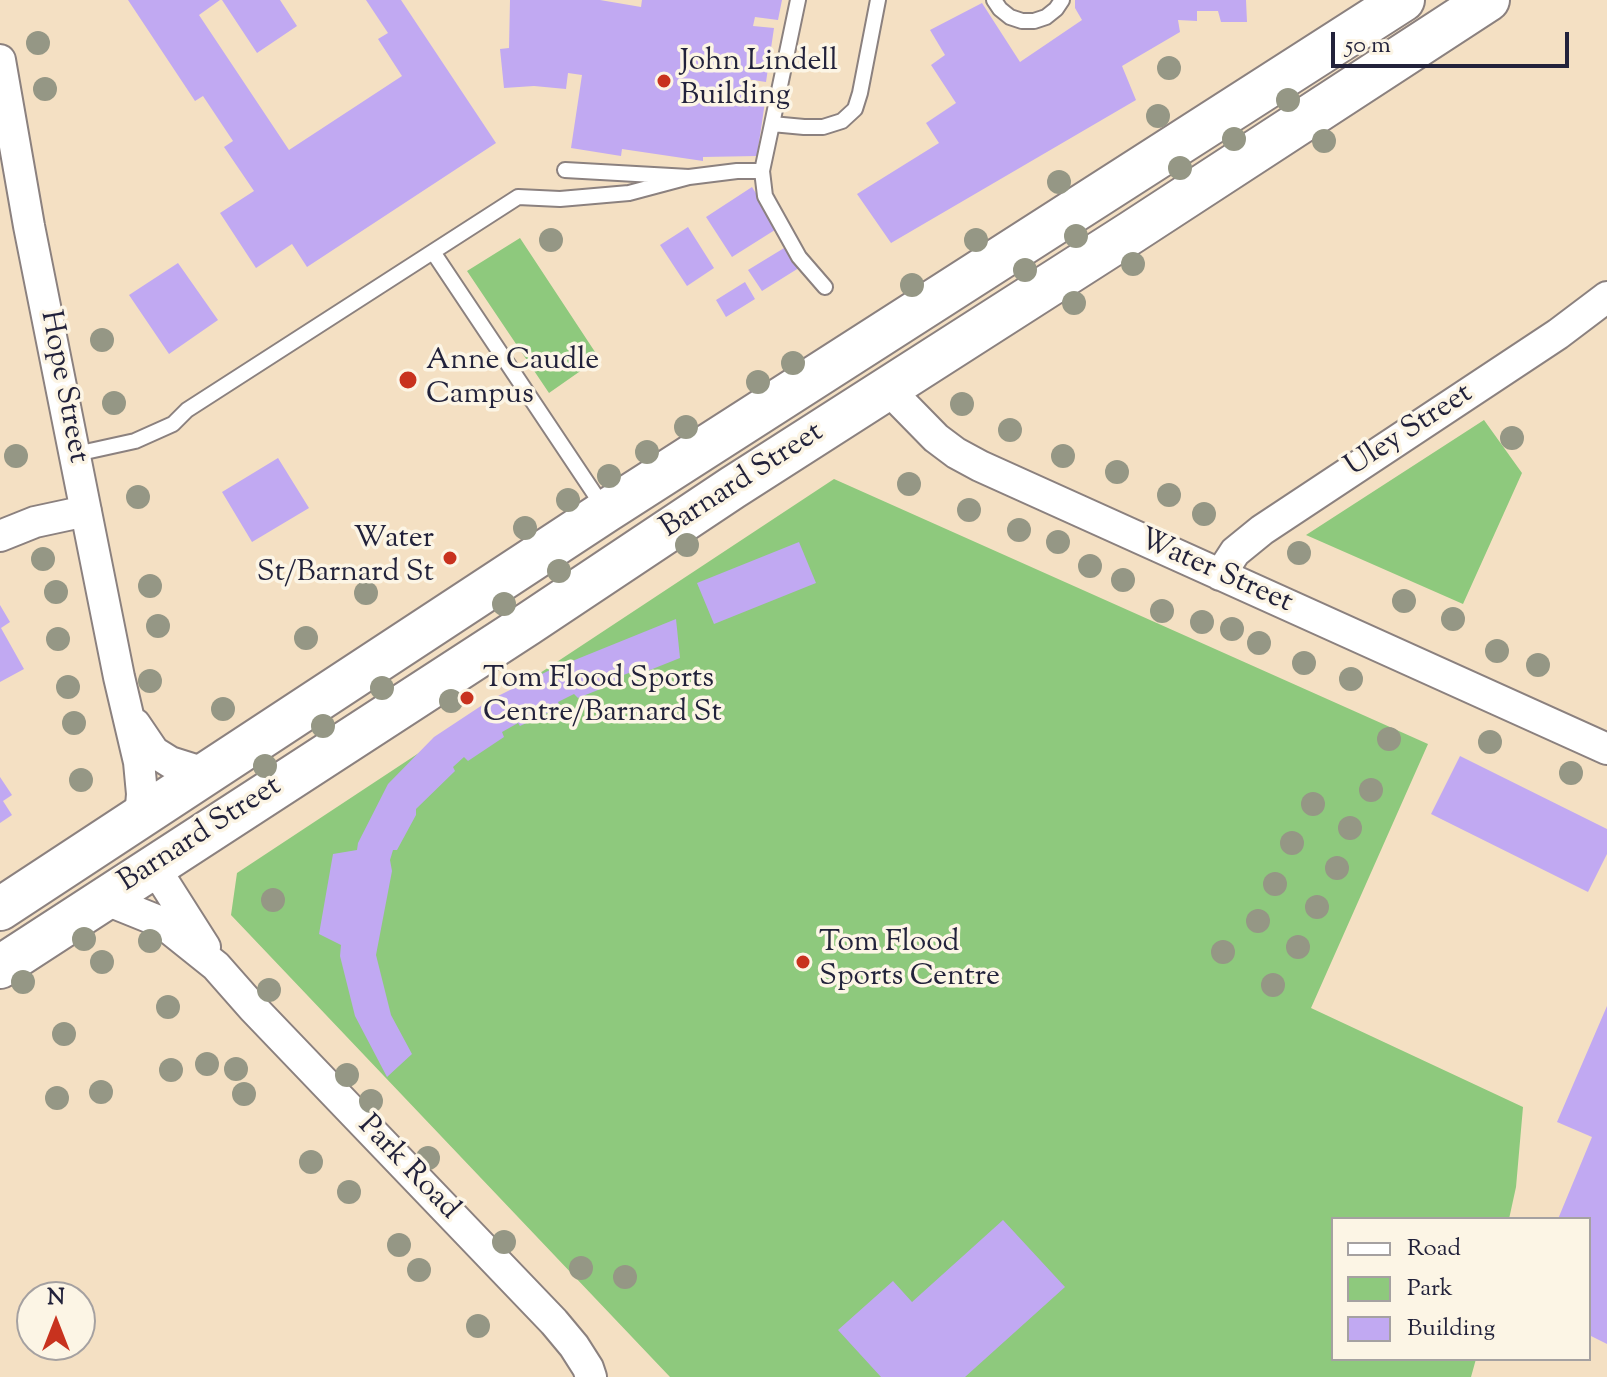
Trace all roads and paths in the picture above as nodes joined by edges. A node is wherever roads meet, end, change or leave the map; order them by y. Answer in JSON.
{"nodes":[{"id":1,"x":798,"y":0,"type":"edge"},
{"id":2,"x":878,"y":0,"type":"edge"},
{"id":3,"x":994,"y":0,"type":"edge"},
{"id":4,"x":1062,"y":0,"type":"edge"},
{"id":5,"x":1403,"y":0,"type":"edge"},
{"id":6,"x":1488,"y":0,"type":"edge"},
{"id":7,"x":1446,"y":12,"type":"edge"},
{"id":8,"x":0,"y":60,"type":"edge"},
{"id":9,"x":772,"y":124,"type":"junction"},
{"id":10,"x":8,"y":154,"type":"edge"},
{"id":11,"x":565,"y":170,"type":"dead end"},
{"id":12,"x":762,"y":171,"type":"junction"},
{"id":13,"x":689,"y":177,"type":"junction"},
{"id":14,"x":433,"y":252,"type":"junction"},
{"id":15,"x":825,"y":287,"type":"dead end"},
{"id":16,"x":1607,"y":297,"type":"edge"},
{"id":17,"x":855,"y":351,"type":"junction"},
{"id":18,"x":888,"y":389,"type":"junction"},
{"id":19,"x":76,"y":454,"type":"junction"},
{"id":20,"x":732,"y":488,"type":"junction"},
{"id":21,"x":86,"y":511,"type":"junction"},
{"id":22,"x":606,"y":511,"type":"junction"},
{"id":23,"x":0,"y":536,"type":"edge"},
{"id":24,"x":1220,"y":575,"type":"junction"},
{"id":25,"x":128,"y":712,"type":"junction"},
{"id":26,"x":1607,"y":749,"type":"edge"},
{"id":27,"x":208,"y":774,"type":"junction"},
{"id":28,"x":140,"y":819,"type":"junction"},
{"id":29,"x":151,"y":868,"type":"junction"},
{"id":30,"x":104,"y":899,"type":"junction"},
{"id":31,"x":0,"y":909,"type":"edge"},
{"id":32,"x":0,"y":934,"type":"edge"},
{"id":33,"x":216,"y":966,"type":"junction"},
{"id":34,"x":0,"y":967,"type":"edge"},
{"id":35,"x":591,"y":1377,"type":"edge"}],
"edges":[{"from":1,"to":9,"type":"lane"},
{"from":2,"to":9,"type":"lane"},
{"from":3,"to":4,"type":"lane"},
{"from":5,"to":17,"type":"main road","name":"Barnard Street"},
{"from":6,"to":7,"type":"main road","name":"Barnard Street"},
{"from":7,"to":18,"type":"main road","name":"Barnard Street"},
{"from":8,"to":10,"type":"street","name":"Hope Street"},
{"from":9,"to":12,"type":"lane"},
{"from":10,"to":19,"type":"street","name":"Hope Street"},
{"from":11,"to":13,"type":"lane"},
{"from":12,"to":13,"type":"lane"},
{"from":12,"to":15,"type":"lane"},
{"from":13,"to":14,"type":"lane"},
{"from":14,"to":19,"type":"lane"},
{"from":14,"to":22,"type":"lane"},
{"from":16,"to":24,"type":"street","name":"Uley Street"},
{"from":17,"to":18,"type":"main road","name":"Water Street"},
{"from":17,"to":22,"type":"main road","name":"Barnard Street"},
{"from":18,"to":20,"type":"main road","name":"Barnard Street"},
{"from":18,"to":24,"type":"street","name":"Water Street"},
{"from":19,"to":21,"type":"street","name":"Hope Street"},
{"from":20,"to":22,"type":"main road"},
{"from":20,"to":29,"type":"main road","name":"Barnard Street"},
{"from":21,"to":23,"type":"street"},
{"from":21,"to":25,"type":"street","name":"Hope Street"},
{"from":22,"to":27,"type":"main road","name":"Barnard Street"},
{"from":24,"to":26,"type":"street","name":"Water Street"},
{"from":25,"to":27,"type":"street","name":"Hope Street"},
{"from":25,"to":28,"type":"street","name":"Hope Street"},
{"from":27,"to":28,"type":"main road","name":"Barnard Street"},
{"from":28,"to":31,"type":"main road","name":"Barnard Street"},
{"from":29,"to":30,"type":"main road","name":"Barnard Street"},
{"from":29,"to":32,"type":"main road"},
{"from":29,"to":33,"type":"street","name":"Park Road"},
{"from":30,"to":33,"type":"street","name":"Park Road"},
{"from":30,"to":34,"type":"main road","name":"Barnard Street"},
{"from":33,"to":35,"type":"street","name":"Park Road"}]}
